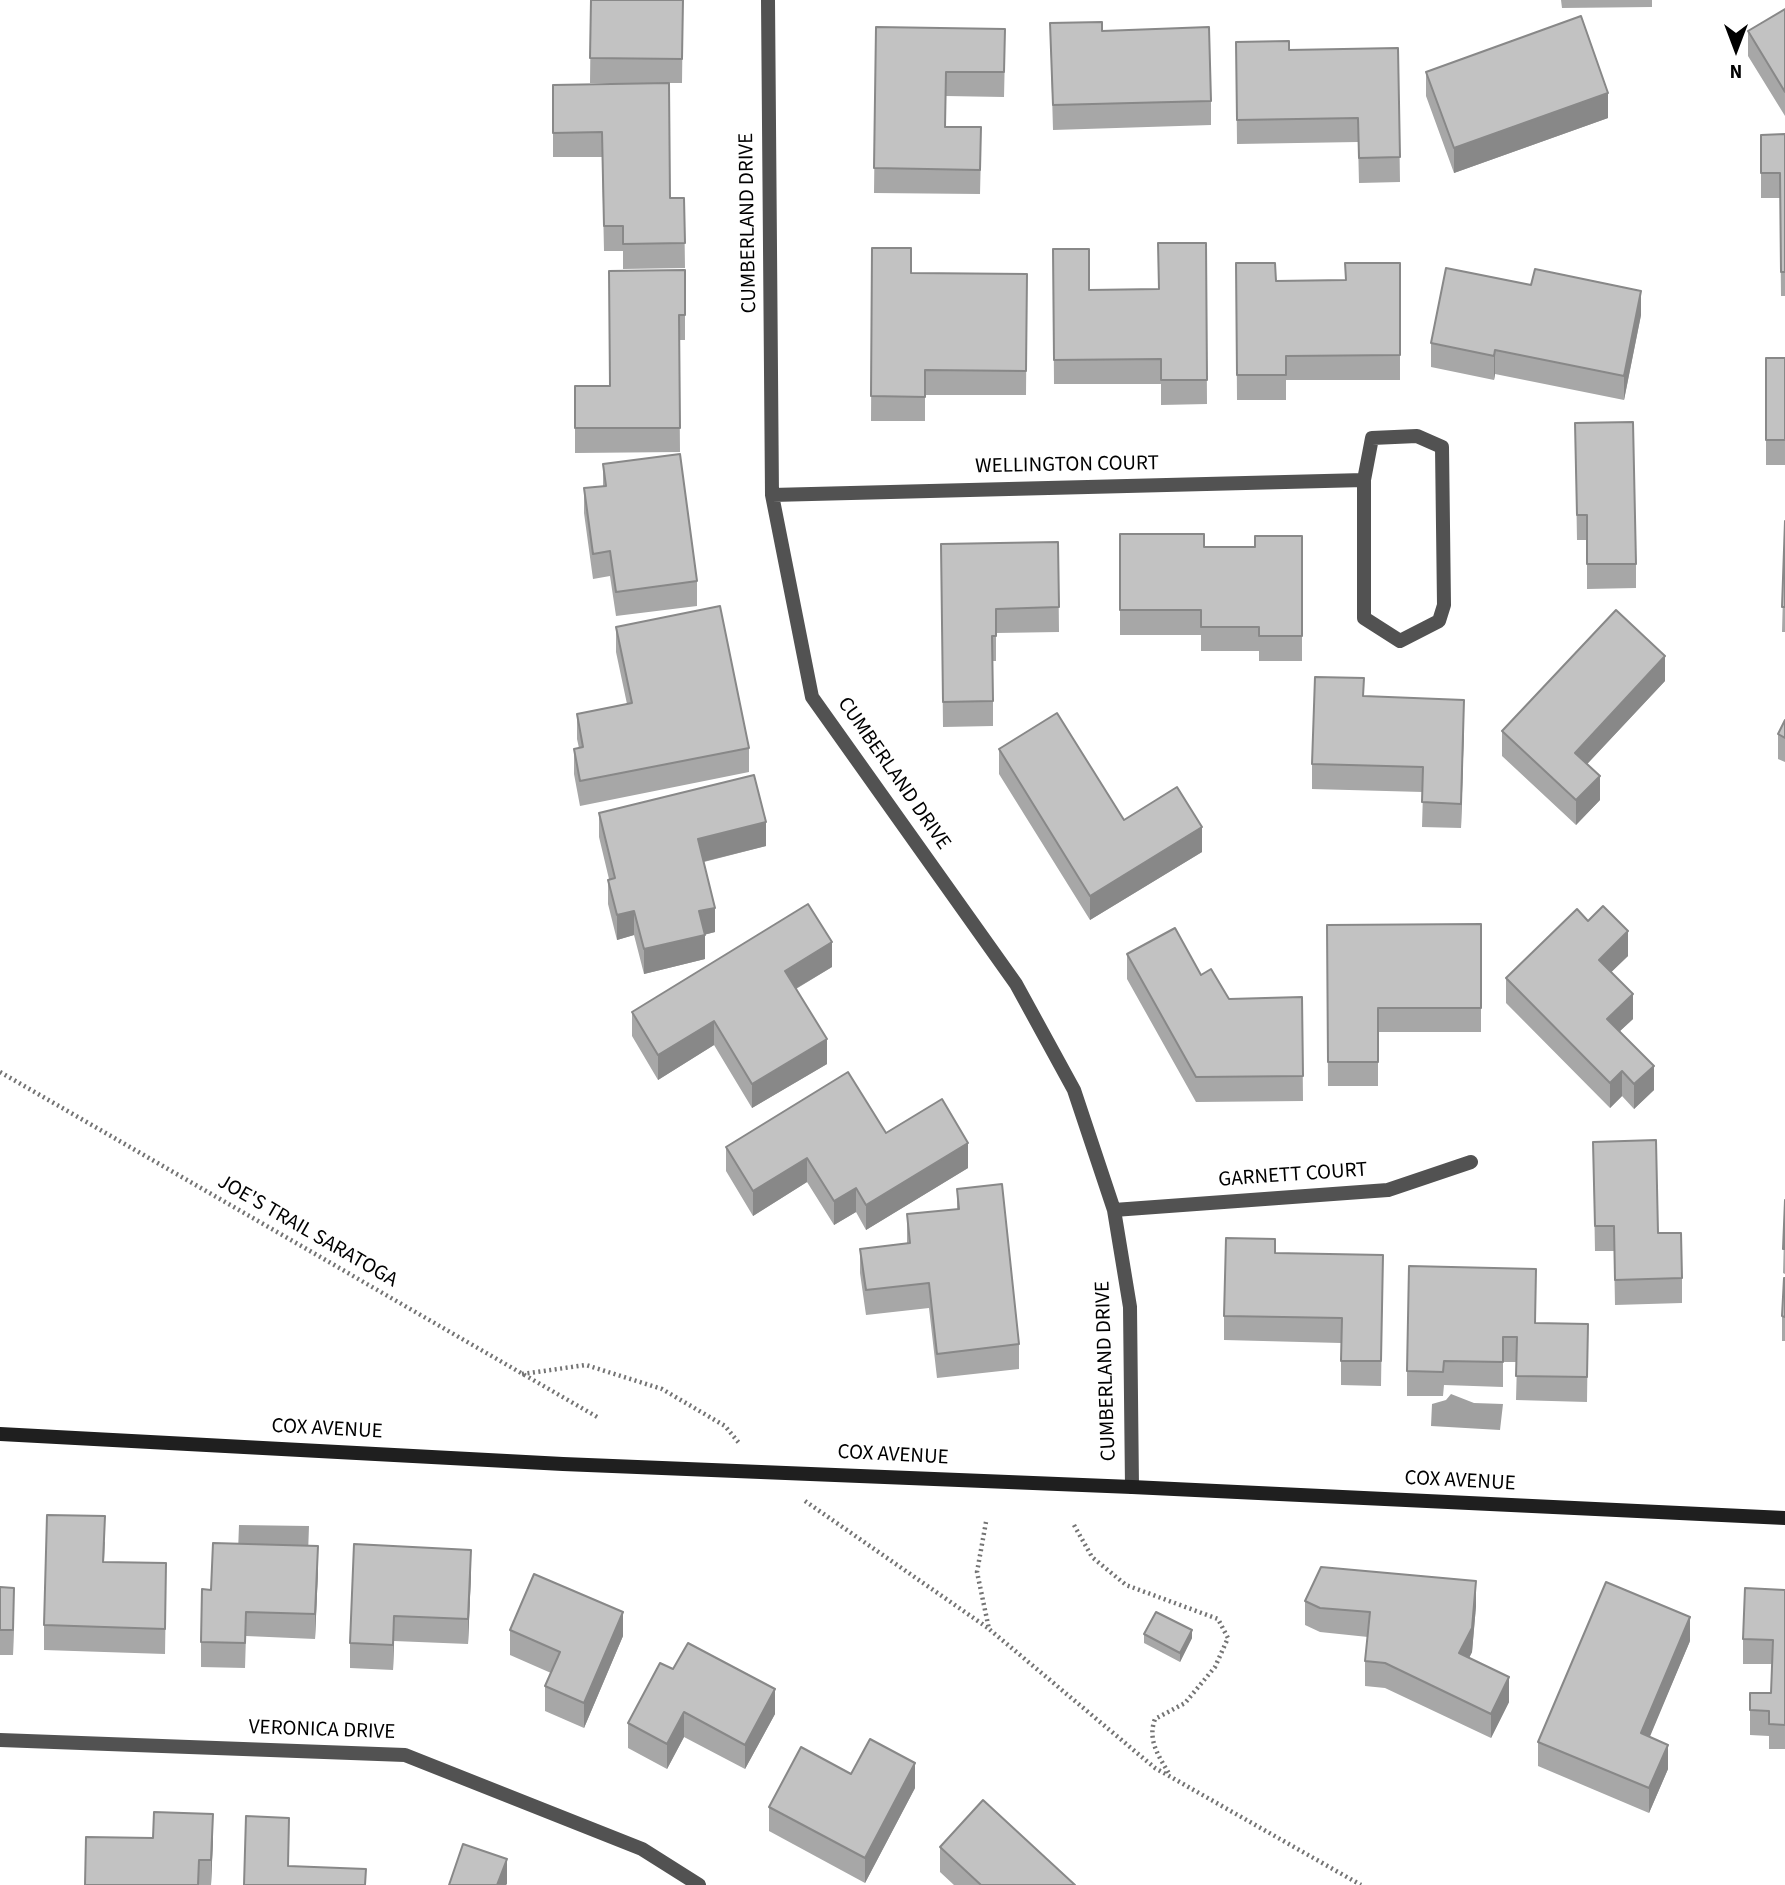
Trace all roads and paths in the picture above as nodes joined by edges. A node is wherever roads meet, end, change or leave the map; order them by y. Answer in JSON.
{"nodes":[{"id":1,"x":768,"y":0,"type":"edge"},
{"id":2,"x":1364,"y":480,"type":"junction"},
{"id":3,"x":772,"y":495,"type":"junction"},
{"id":4,"x":0,"y":1072,"type":"edge"},
{"id":5,"x":1471,"y":1162,"type":"dead end"},
{"id":6,"x":1114,"y":1210,"type":"junction"},
{"id":7,"x":598,"y":1418,"type":"dead end"},
{"id":8,"x":0,"y":1433,"type":"edge"},
{"id":9,"x":1132,"y":1487,"type":"junction"},
{"id":10,"x":1785,"y":1518,"type":"edge"},
{"id":11,"x":986,"y":1522,"type":"dead end"},
{"id":12,"x":1074,"y":1525,"type":"dead end"},
{"id":13,"x":0,"y":1740,"type":"edge"},
{"id":14,"x":1170,"y":1776,"type":"junction"},
{"id":15,"x":699,"y":1885,"type":"edge"},
{"id":16,"x":1361,"y":1885,"type":"edge"}],
"edges":[{"from":1,"to":3,"type":"street","name":"CUMBERLAND DRIVE"},
{"from":2,"to":2,"type":"street"},
{"from":2,"to":3,"type":"street","name":"WELLINGTON COURT"},
{"from":3,"to":6,"type":"street","name":"CUMBERLAND DRIVE"},
{"from":4,"to":7,"type":"path","name":"JOE'S TRAIL SARATOGA"},
{"from":5,"to":6,"type":"street","name":"GARNETT COURT"},
{"from":6,"to":9,"type":"street","name":"CUMBERLAND DRIVE"},
{"from":8,"to":9,"type":"main road","name":"COX AVENUE"},
{"from":9,"to":10,"type":"main road","name":"COX AVENUE"},
{"from":11,"to":14,"type":"path"},
{"from":12,"to":14,"type":"path"},
{"from":13,"to":15,"type":"street","name":"VERONICA DRIVE"},
{"from":14,"to":16,"type":"path"}]}
